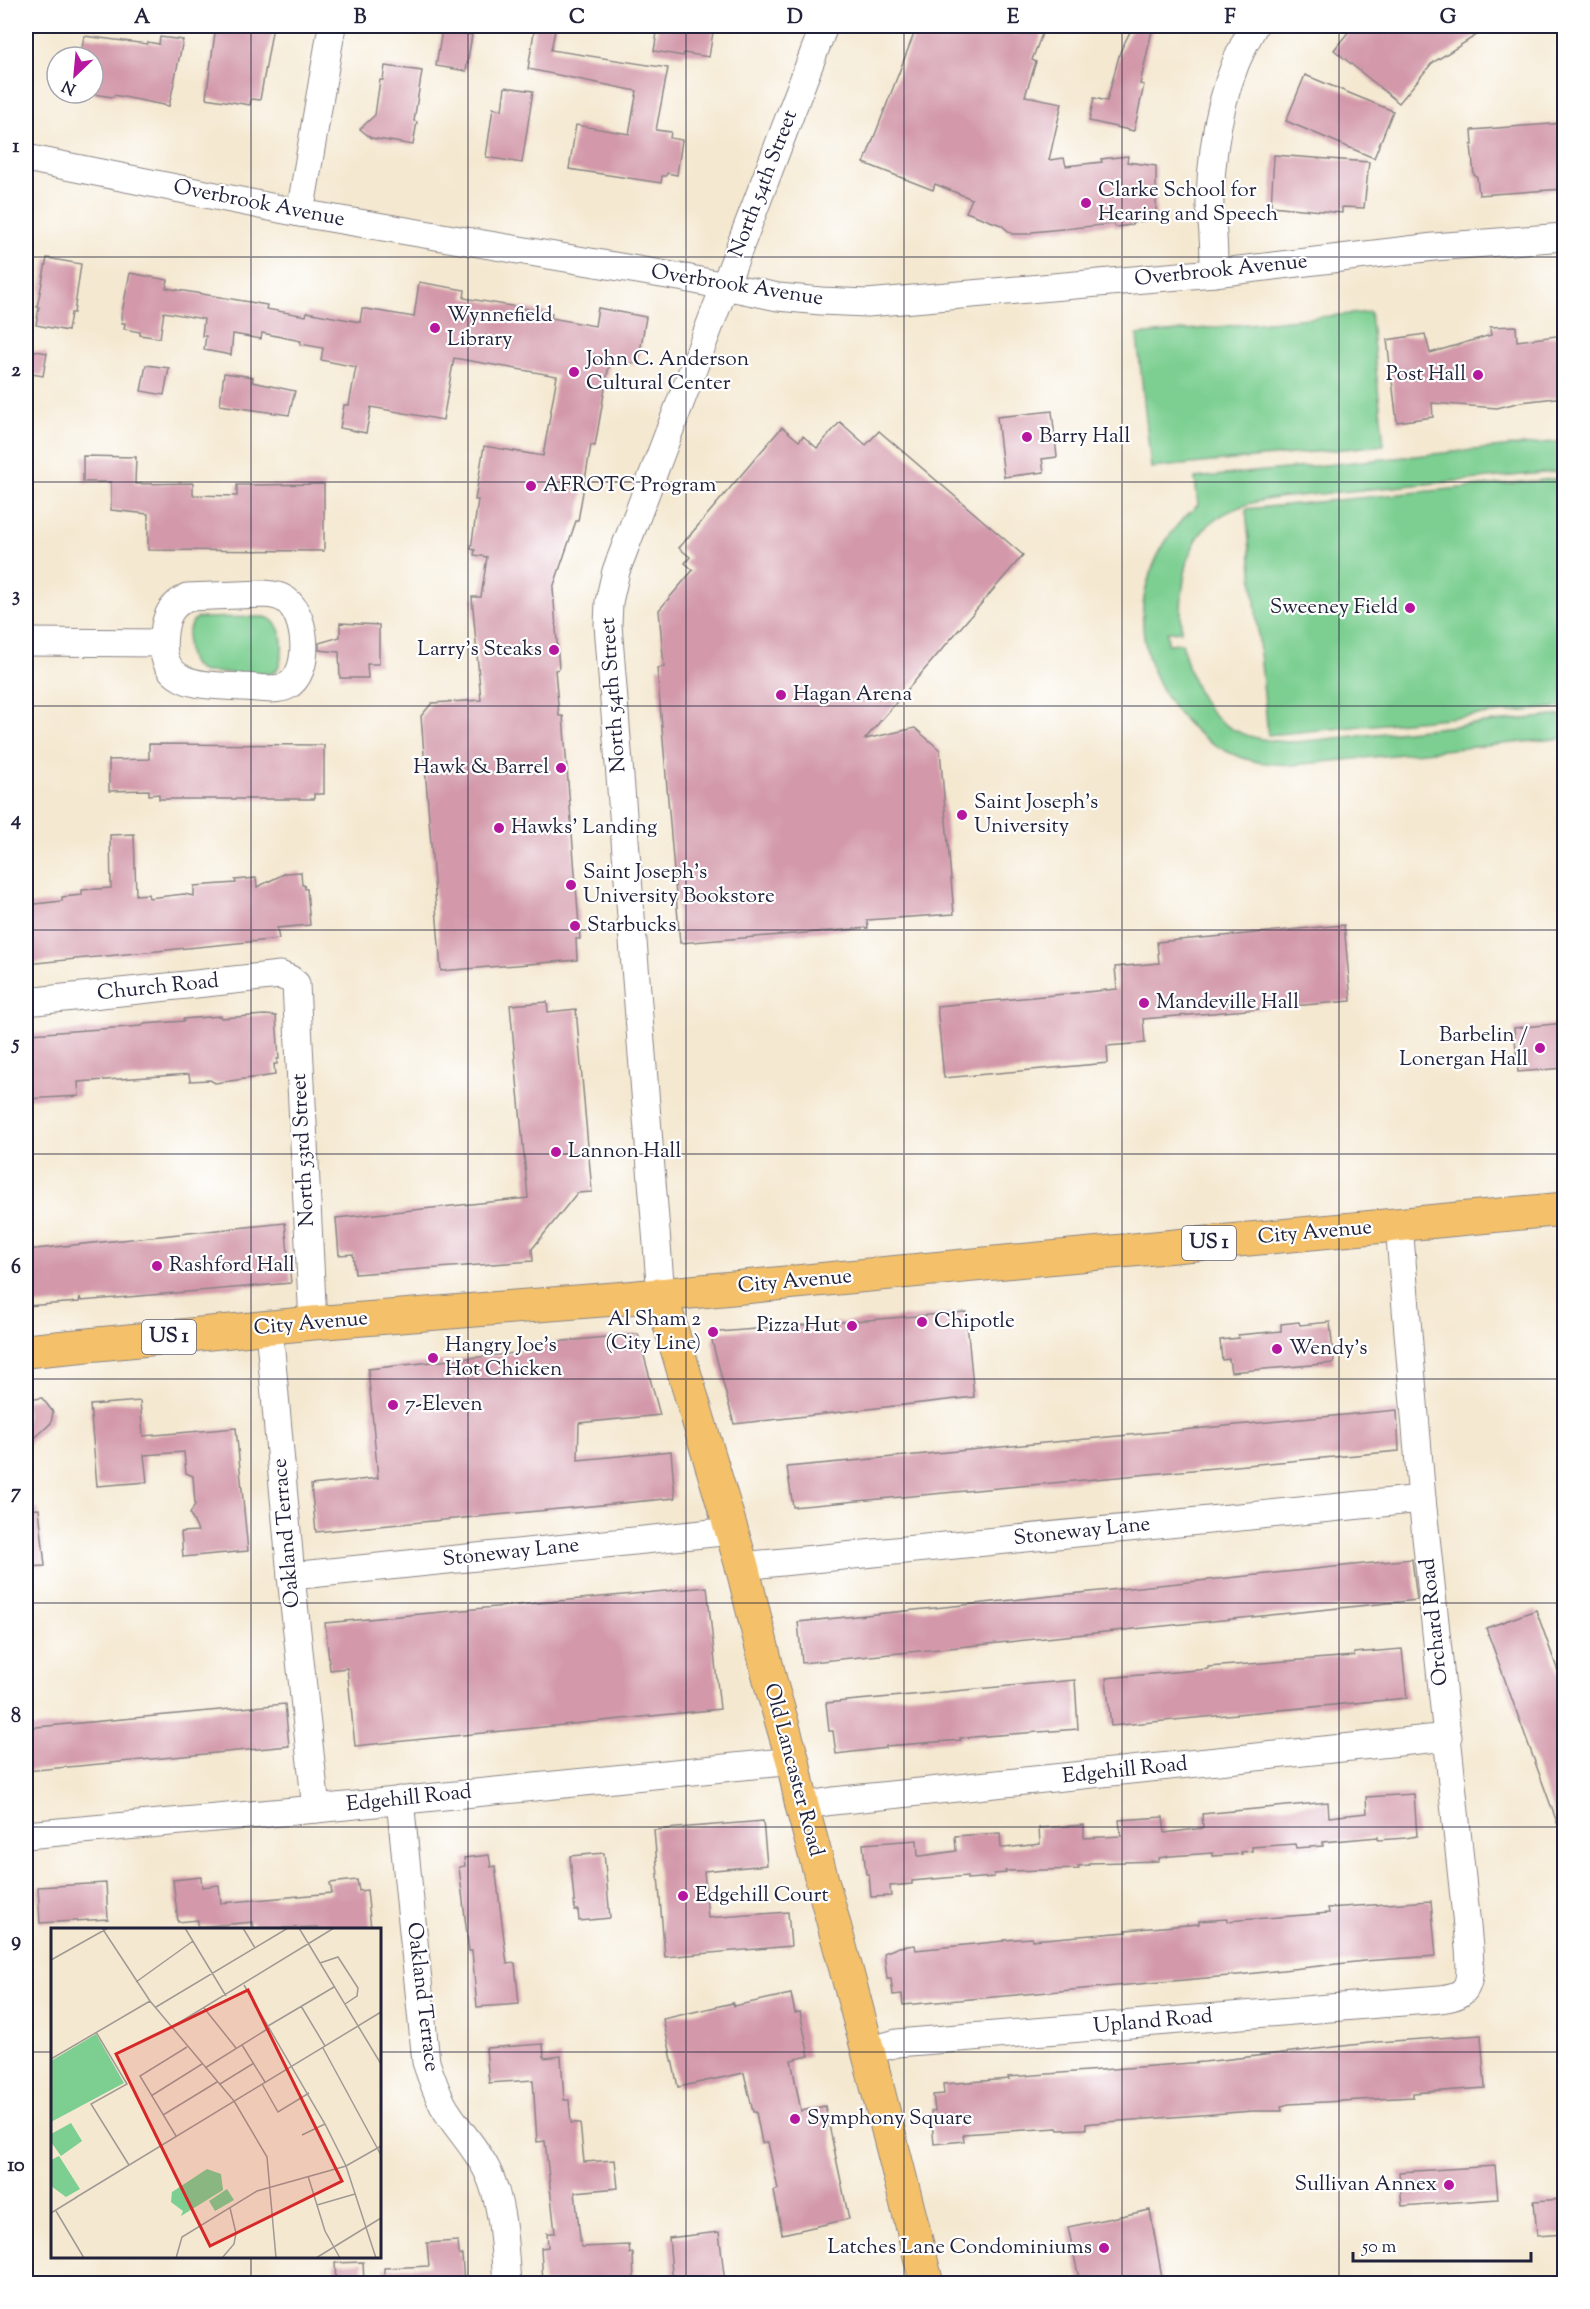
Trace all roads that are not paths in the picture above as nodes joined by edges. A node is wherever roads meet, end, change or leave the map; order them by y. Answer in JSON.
{"nodes":[{"id":1,"x":332,"y":26,"type":"edge"},
{"id":2,"x":824,"y":26,"type":"edge"},
{"id":3,"x":1254,"y":26,"type":"edge"},
{"id":4,"x":26,"y":158,"type":"edge"},
{"id":5,"x":300,"y":213,"type":"junction"},
{"id":6,"x":1564,"y":237,"type":"edge"},
{"id":7,"x":1214,"y":273,"type":"junction"},
{"id":8,"x":726,"y":286,"type":"junction"},
{"id":9,"x":26,"y":642,"type":"edge"},
{"id":10,"x":162,"y":644,"type":"junction"},
{"id":11,"x":290,"y":979,"type":"joint"},
{"id":12,"x":26,"y":1002,"type":"edge"},
{"id":13,"x":1564,"y":1209,"type":"edge"},
{"id":14,"x":1399,"y":1225,"type":"junction"},
{"id":15,"x":661,"y":1295,"type":"junction"},
{"id":16,"x":313,"y":1323,"type":"junction"},
{"id":17,"x":268,"y":1328,"type":"junction"},
{"id":18,"x":26,"y":1351,"type":"edge"},
{"id":19,"x":1422,"y":1499,"type":"junction"},
{"id":20,"x":732,"y":1531,"type":"junction"},
{"id":21,"x":742,"y":1566,"type":"junction"},
{"id":22,"x":291,"y":1576,"type":"junction"},
{"id":23,"x":1448,"y":1737,"type":"junction"},
{"id":24,"x":793,"y":1761,"type":"junction"},
{"id":25,"x":400,"y":1800,"type":"junction"},
{"id":26,"x":802,"y":1806,"type":"junction"},
{"id":27,"x":316,"y":1809,"type":"junction"},
{"id":28,"x":26,"y":1835,"type":"edge"},
{"id":29,"x":1440,"y":1999,"type":"joint"},
{"id":30,"x":868,"y":2051,"type":"junction"},
{"id":31,"x":507,"y":2283,"type":"edge"},
{"id":32,"x":927,"y":2283,"type":"edge"}],
"edges":[{"from":1,"to":5,"type":"street"},
{"from":2,"to":8,"type":"street","name":"North 54th Street"},
{"from":3,"to":7,"type":"street"},
{"from":4,"to":5,"type":"street","name":"Overbrook Avenue"},
{"from":5,"to":8,"type":"street","name":"Overbrook Avenue"},
{"from":6,"to":7,"type":"street","name":"Overbrook Avenue"},
{"from":7,"to":8,"type":"street","name":"Overbrook Avenue"},
{"from":8,"to":15,"type":"street","name":"North 54th Street"},
{"from":9,"to":10,"type":"street"},
{"from":10,"to":10,"type":"street"},
{"from":11,"to":12,"type":"street","name":"Church Road"},
{"from":11,"to":16,"type":"street","name":"North 53rd Street"},
{"from":13,"to":14,"type":"main road","name":"City Avenue","number":"US 1"},
{"from":14,"to":15,"type":"main road","name":"City Avenue","number":"US 1"},
{"from":14,"to":19,"type":"street","name":"Orchard Road"},
{"from":15,"to":16,"type":"main road","name":"City Avenue","number":"US 1"},
{"from":15,"to":20,"type":"main road","name":"Old Lancaster Road"},
{"from":16,"to":17,"type":"main road","name":"City Avenue","number":"US 1"},
{"from":17,"to":18,"type":"main road","name":"City Avenue","number":"US 1"},
{"from":17,"to":22,"type":"street","name":"Oakland Terrace"},
{"from":19,"to":21,"type":"street","name":"Stoneway Lane"},
{"from":19,"to":23,"type":"street","name":"Orchard Road"},
{"from":20,"to":21,"type":"main road","name":"Old Lancaster Road"},
{"from":20,"to":22,"type":"street","name":"Stoneway Lane"},
{"from":21,"to":24,"type":"main road","name":"Old Lancaster Road"},
{"from":22,"to":27,"type":"street","name":"Oakland Terrace"},
{"from":23,"to":26,"type":"street","name":"Edgehill Road"},
{"from":23,"to":29,"type":"street","name":"Orchard Road"},
{"from":24,"to":25,"type":"street","name":"Edgehill Road"},
{"from":24,"to":26,"type":"main road","name":"Old Lancaster Road"},
{"from":25,"to":27,"type":"street","name":"Edgehill Road"},
{"from":25,"to":31,"type":"street","name":"Oakland Terrace"},
{"from":26,"to":30,"type":"main road","name":"Old Lancaster Road"},
{"from":27,"to":28,"type":"street","name":"Edgehill Road"},
{"from":29,"to":30,"type":"street","name":"Upland Road"},
{"from":30,"to":32,"type":"main road","name":"Old Lancaster Road"}]}
